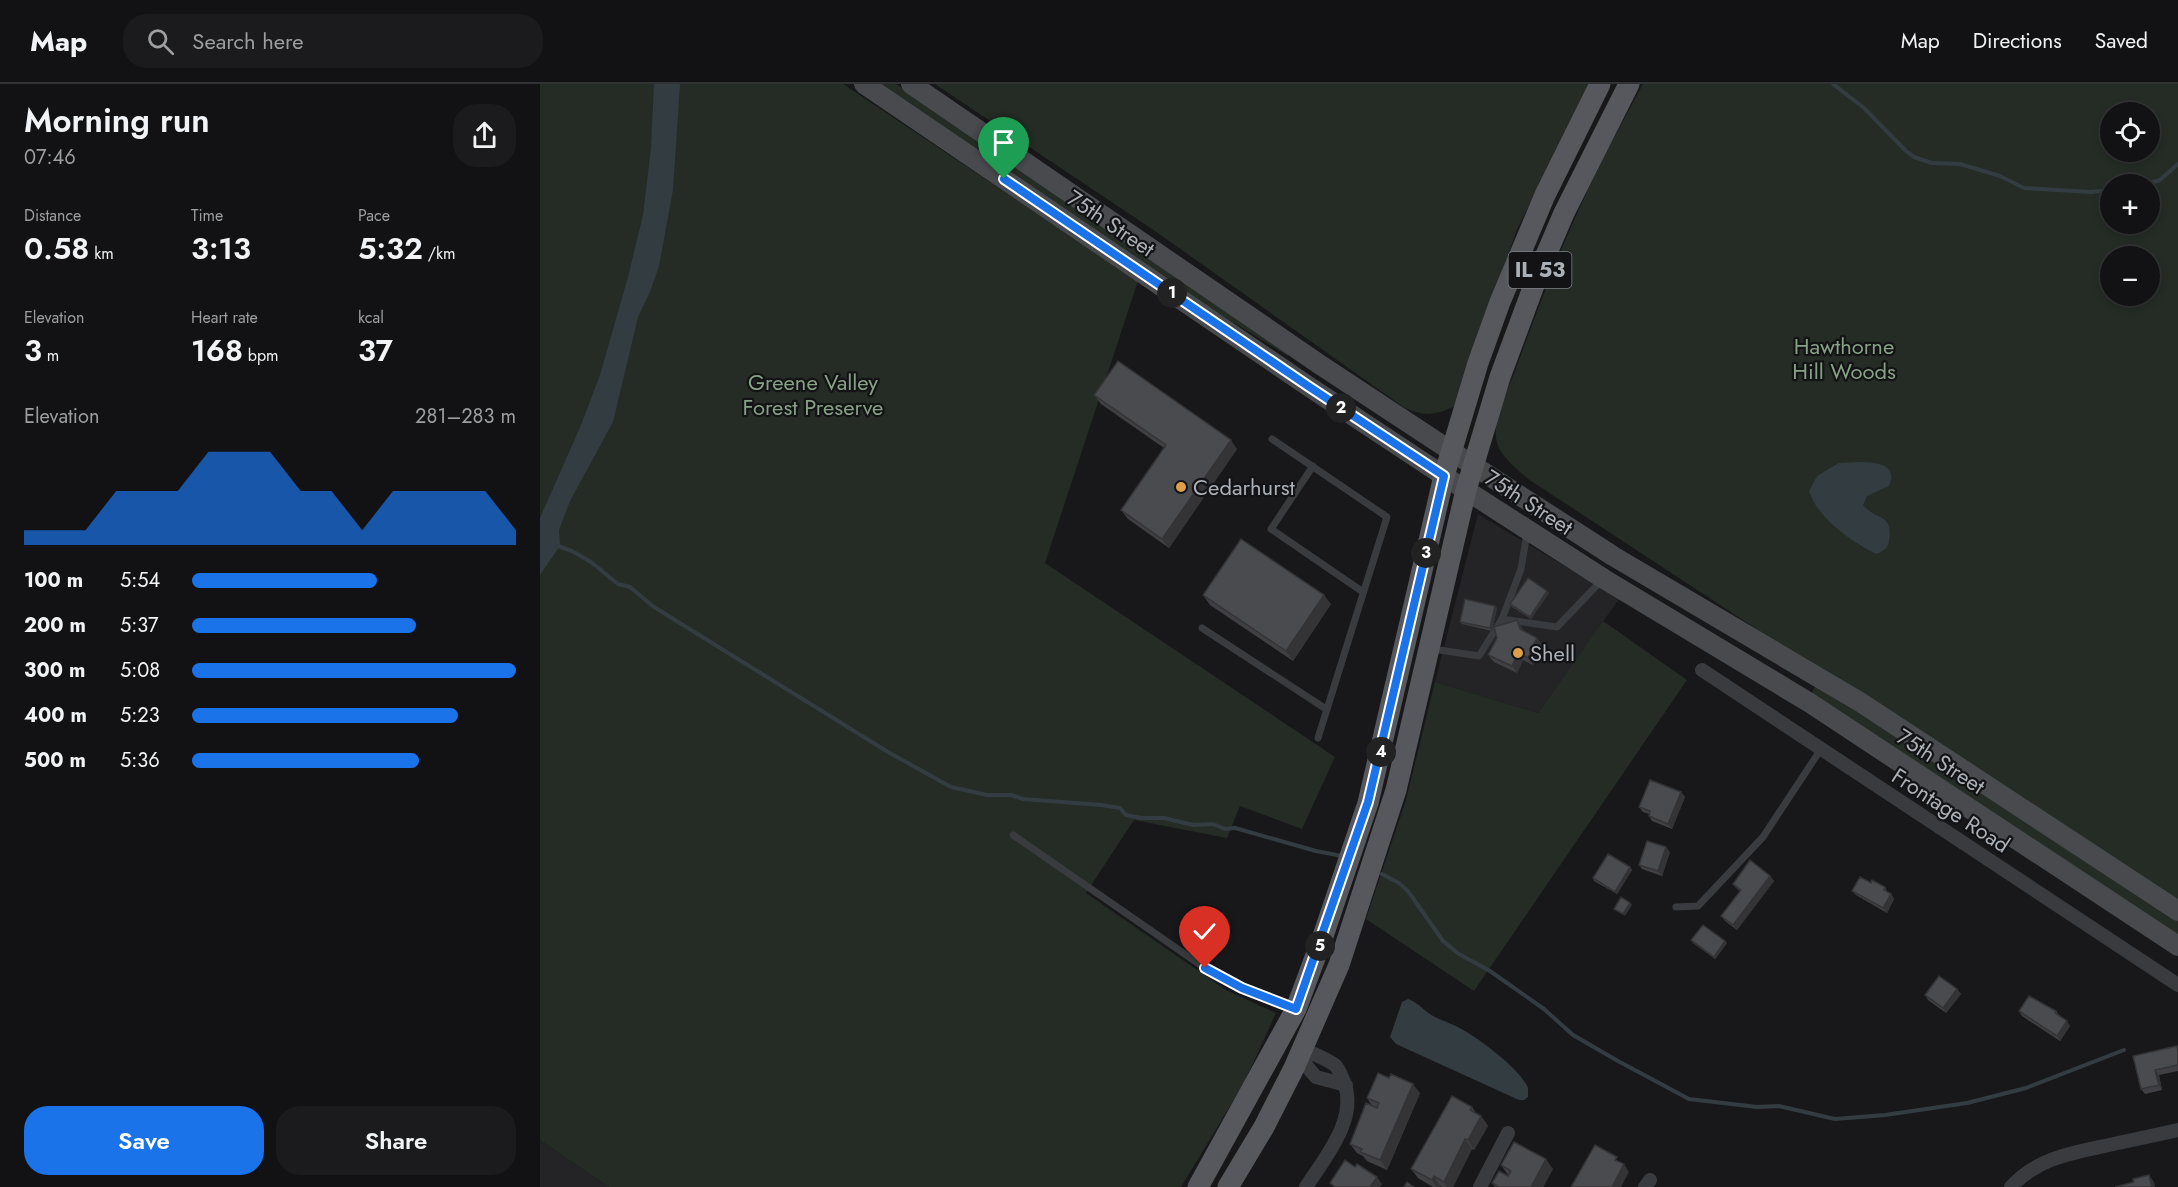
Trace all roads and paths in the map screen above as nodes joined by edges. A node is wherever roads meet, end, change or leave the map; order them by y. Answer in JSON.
{"nodes":[{"id":1,"x":864,"y":84,"type":"edge"},
{"id":2,"x":911,"y":84,"type":"edge"},
{"id":3,"x":1600,"y":84,"type":"edge"},
{"id":4,"x":1629,"y":84,"type":"edge"},
{"id":5,"x":1272,"y":439,"type":"dead end"},
{"id":6,"x":1451,"y":451,"type":"junction"},
{"id":7,"x":1474,"y":465,"type":"junction"},
{"id":8,"x":1313,"y":466,"type":"junction"},
{"id":9,"x":1444,"y":476,"type":"junction"},
{"id":10,"x":1466,"y":490,"type":"junction"},
{"id":11,"x":1527,"y":530,"type":"junction"},
{"id":12,"x":1604,"y":579,"type":"junction"},
{"id":13,"x":1363,"y":592,"type":"junction"},
{"id":14,"x":1502,"y":619,"type":"junction"},
{"id":15,"x":1202,"y":628,"type":"dead end"},
{"id":16,"x":1429,"y":648,"type":"junction"},
{"id":17,"x":1701,"y":670,"type":"dead end"},
{"id":18,"x":1326,"y":709,"type":"junction"},
{"id":19,"x":1318,"y":738,"type":"dead end"},
{"id":20,"x":1821,"y":749,"type":"junction"},
{"id":21,"x":1013,"y":835,"type":"dead end"},
{"id":22,"x":1676,"y":907,"type":"dead end"},
{"id":23,"x":2178,"y":911,"type":"edge"},
{"id":24,"x":2178,"y":946,"type":"edge"},
{"id":25,"x":2178,"y":985,"type":"edge"},
{"id":26,"x":1296,"y":1009,"type":"junction"},
{"id":27,"x":1287,"y":1052,"type":"junction"},
{"id":28,"x":1346,"y":1085,"type":"junction"},
{"id":29,"x":2178,"y":1130,"type":"edge"},
{"id":30,"x":1508,"y":1133,"type":"dead end"},
{"id":31,"x":1198,"y":1187,"type":"edge"},
{"id":32,"x":1228,"y":1187,"type":"edge"},
{"id":33,"x":1306,"y":1187,"type":"edge"},
{"id":34,"x":1480,"y":1187,"type":"edge"},
{"id":35,"x":2011,"y":1187,"type":"edge"}],
"edges":[{"from":1,"to":9,"type":"main road","name":"75th Street"},
{"from":2,"to":6,"type":"main road","name":"75th Street"},
{"from":3,"to":6,"type":"main road","number":"IL 53"},
{"from":4,"to":7,"type":"main road","number":"IL 53"},
{"from":5,"to":8,"type":"lane"},
{"from":6,"to":7,"type":"main road","name":"75th Street"},
{"from":6,"to":9,"type":"main road","number":"IL 53"},
{"from":7,"to":10,"type":"main road","number":"IL 53"},
{"from":7,"to":23,"type":"main road","name":"75th Street"},
{"from":8,"to":13,"type":"lane"},
{"from":8,"to":13,"type":"lane"},
{"from":9,"to":10,"type":"main road","name":"75th Street"},
{"from":9,"to":26,"type":"main road","number":"IL 53"},
{"from":10,"to":11,"type":"main road","name":"75th Street"},
{"from":10,"to":16,"type":"main road","number":"IL 53"},
{"from":11,"to":12,"type":"main road","name":"75th Street"},
{"from":11,"to":14,"type":"lane"},
{"from":12,"to":14,"type":"lane"},
{"from":12,"to":24,"type":"main road","name":"75th Street"},
{"from":13,"to":18,"type":"lane"},
{"from":14,"to":16,"type":"lane"},
{"from":15,"to":18,"type":"lane"},
{"from":16,"to":27,"type":"main road","number":"IL 53"},
{"from":17,"to":20,"type":"street","name":"Frontage Road"},
{"from":18,"to":19,"type":"lane"},
{"from":20,"to":22,"type":"lane"},
{"from":20,"to":25,"type":"street","name":"Frontage Road"},
{"from":21,"to":26,"type":"lane"},
{"from":26,"to":27,"type":"main road","number":"IL 53"},
{"from":27,"to":28,"type":"street"},
{"from":27,"to":28,"type":"street"},
{"from":27,"to":31,"type":"main road","number":"IL 53"},
{"from":27,"to":32,"type":"main road","number":"IL 53"},
{"from":28,"to":33,"type":"street"},
{"from":29,"to":35,"type":"street"},
{"from":30,"to":34,"type":"street"}]}
